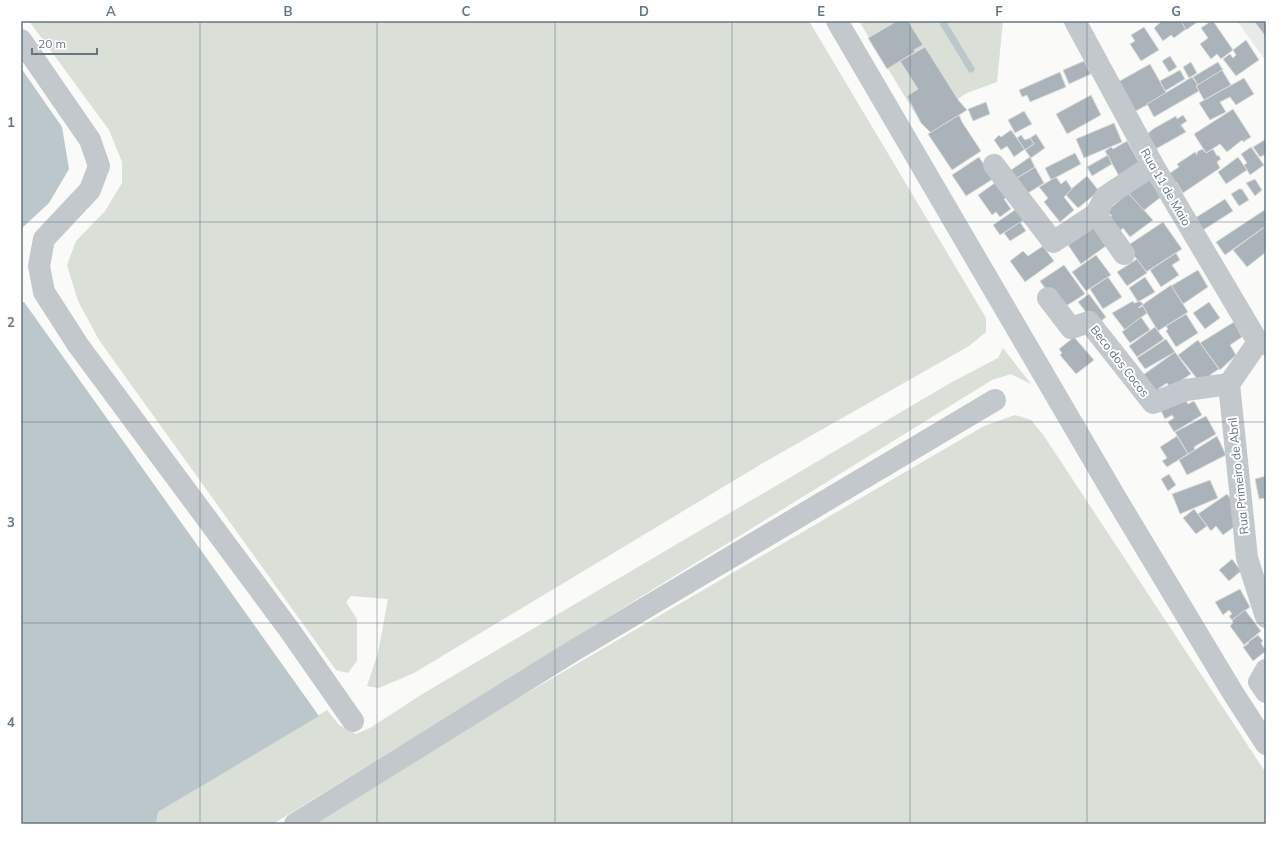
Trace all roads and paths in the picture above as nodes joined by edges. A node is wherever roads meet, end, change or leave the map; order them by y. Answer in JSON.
{"nodes":[{"id":1,"x":837,"y":21,"type":"edge"},
{"id":2,"x":1075,"y":21,"type":"edge"},
{"id":3,"x":21,"y":40,"type":"edge"},
{"id":4,"x":994,"y":165,"type":"dead end"},
{"id":5,"x":1153,"y":165,"type":"junction"},
{"id":6,"x":1096,"y":214,"type":"junction"},
{"id":7,"x":1124,"y":254,"type":"dead end"},
{"id":8,"x":1048,"y":298,"type":"dead end"},
{"id":9,"x":1262,"y":343,"type":"edge"},
{"id":10,"x":1229,"y":384,"type":"junction"},
{"id":11,"x":995,"y":400,"type":"dead end"},
{"id":12,"x":1266,"y":617,"type":"edge"},
{"id":13,"x":353,"y":721,"type":"dead end"},
{"id":14,"x":1266,"y":744,"type":"edge"},
{"id":15,"x":295,"y":824,"type":"edge"}],
"edges":[{"from":1,"to":14,"type":"lane"},
{"from":2,"to":5,"type":"lane","name":"Rua 11 de Maio"},
{"from":3,"to":13,"type":"lane"},
{"from":4,"to":6,"type":"lane"},
{"from":5,"to":6,"type":"lane"},
{"from":5,"to":9,"type":"lane","name":"Rua 11 de Maio"},
{"from":6,"to":7,"type":"lane"},
{"from":8,"to":10,"type":"lane","name":"Beco dos Cocos"},
{"from":9,"to":10,"type":"lane"},
{"from":10,"to":12,"type":"lane","name":"Rua Primeiro de Abril"},
{"from":11,"to":15,"type":"lane"}]}
